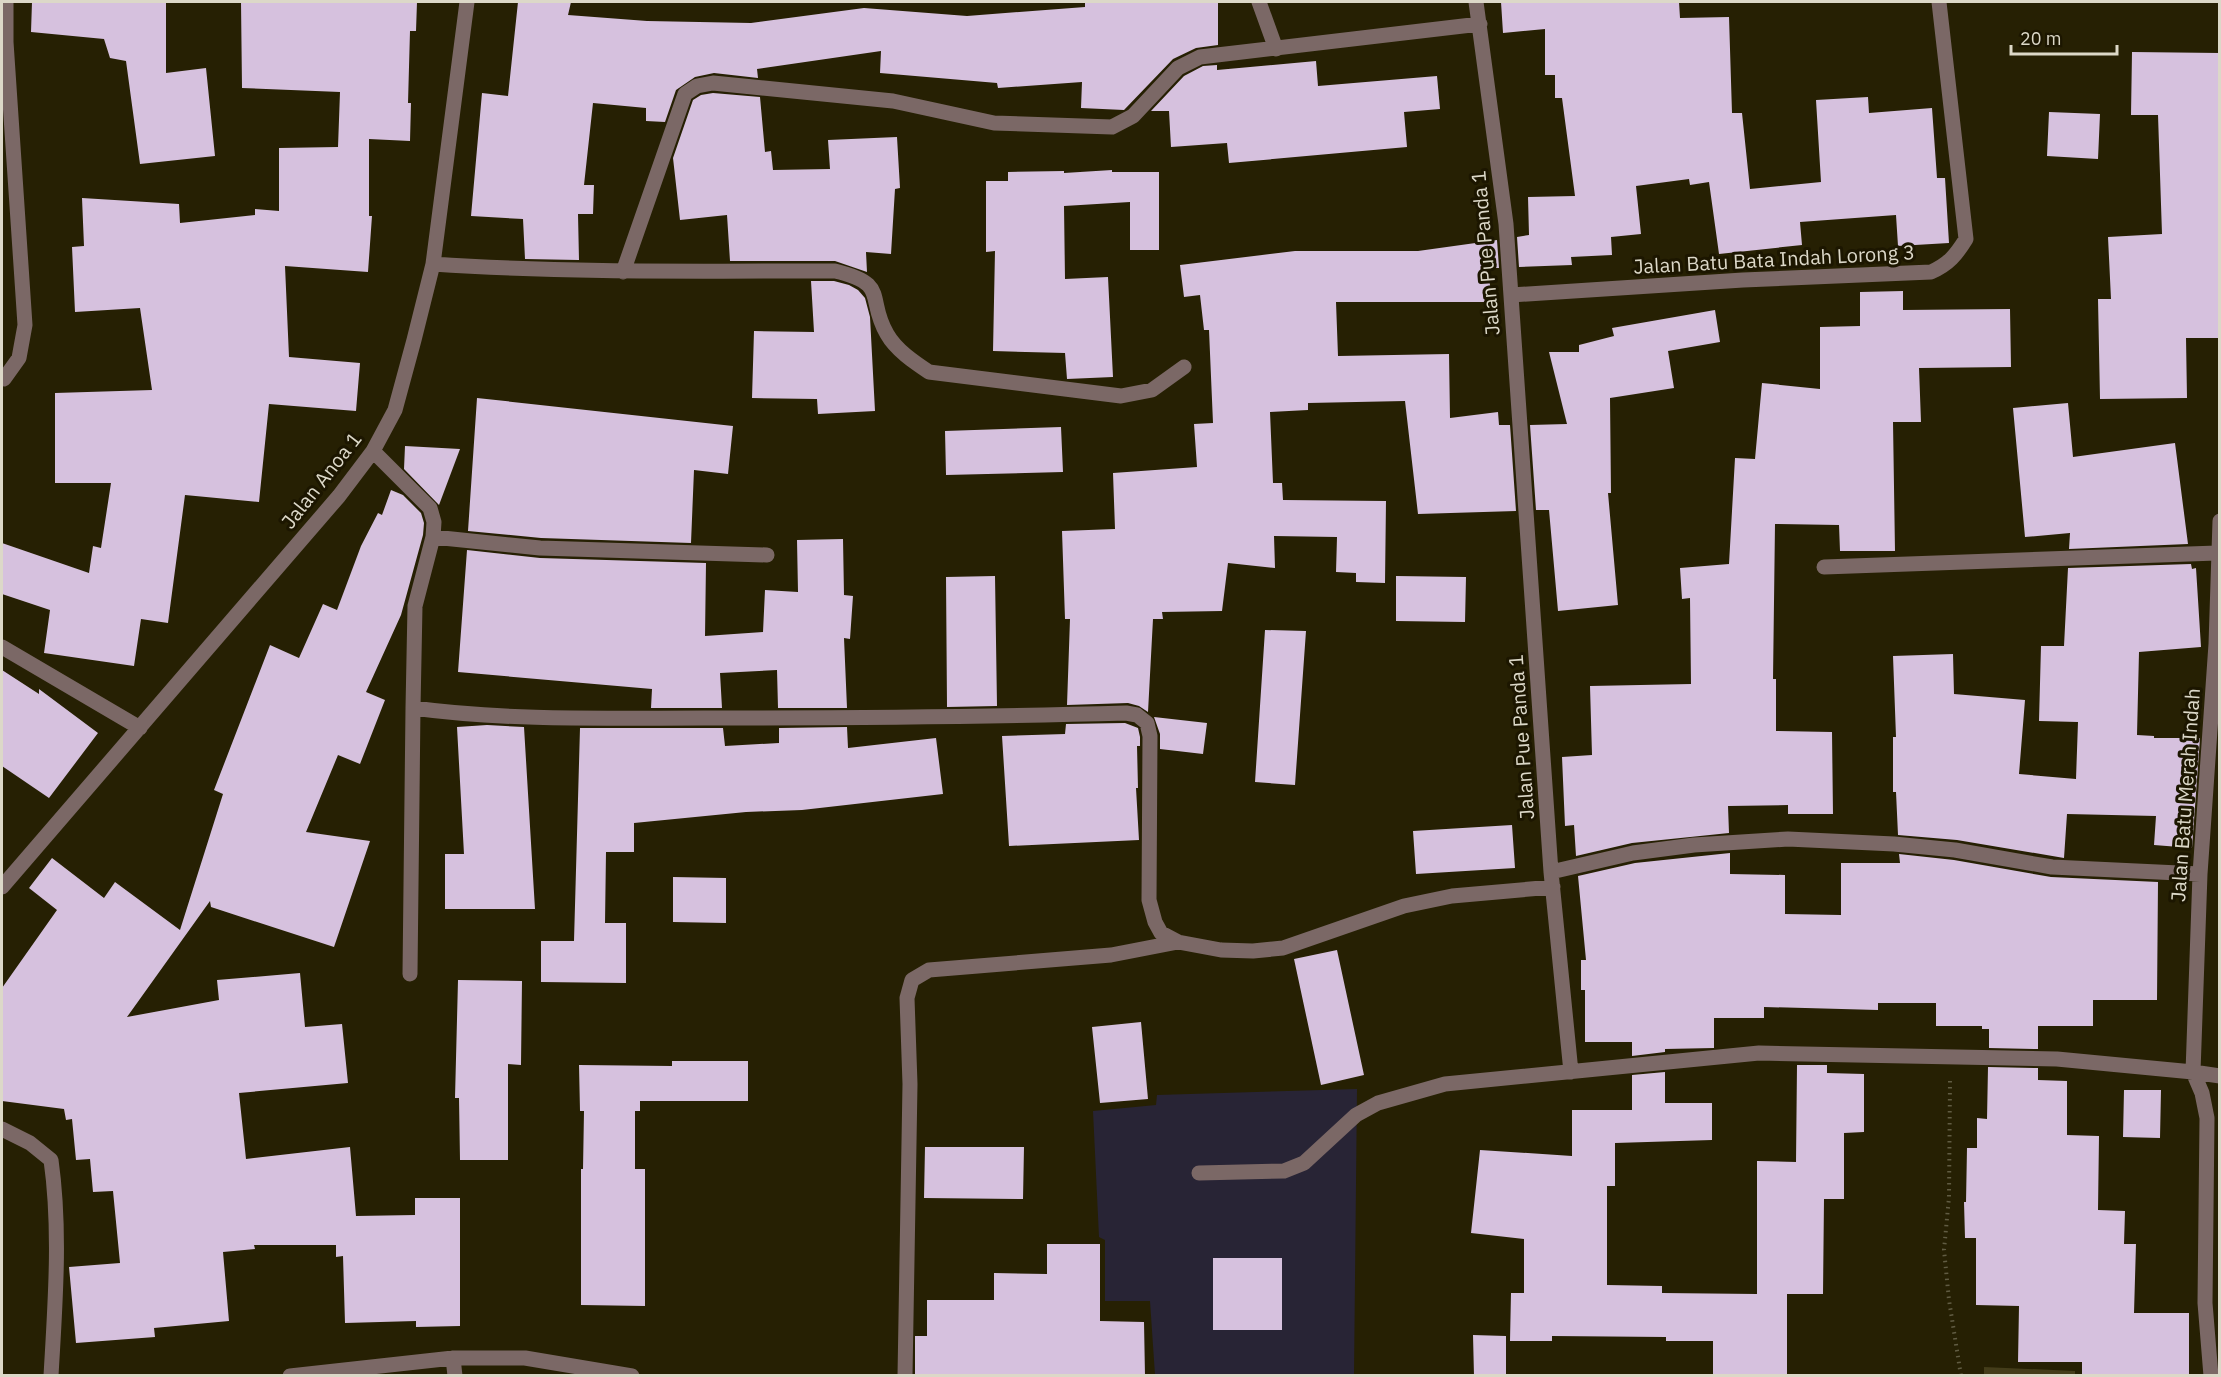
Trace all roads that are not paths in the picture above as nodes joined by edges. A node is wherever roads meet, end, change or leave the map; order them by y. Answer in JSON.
{"nodes":[{"id":1,"x":6,"y":2,"type":"edge"},
{"id":2,"x":467,"y":2,"type":"edge"},
{"id":3,"x":1259,"y":2,"type":"edge"},
{"id":4,"x":1476,"y":2,"type":"edge"},
{"id":5,"x":1939,"y":2,"type":"edge"},
{"id":6,"x":1480,"y":24,"type":"junction"},
{"id":7,"x":1276,"y":49,"type":"junction"},
{"id":8,"x":433,"y":264,"type":"junction"},
{"id":9,"x":622,"y":273,"type":"junction"},
{"id":10,"x":1511,"y":295,"type":"junction"},
{"id":11,"x":1184,"y":367,"type":"dead end"},
{"id":12,"x":4,"y":379,"type":"dead end"},
{"id":13,"x":374,"y":451,"type":"junction"},
{"id":14,"x":2220,"y":521,"type":"edge"},
{"id":15,"x":433,"y":537,"type":"junction"},
{"id":16,"x":2217,"y":553,"type":"junction"},
{"id":17,"x":767,"y":555,"type":"dead end"},
{"id":18,"x":1824,"y":567,"type":"dead end"},
{"id":19,"x":2,"y":647,"type":"edge"},
{"id":20,"x":413,"y":708,"type":"junction"},
{"id":21,"x":140,"y":728,"type":"junction"},
{"id":22,"x":2200,"y":874,"type":"junction"},
{"id":23,"x":1552,"y":879,"type":"junction"},
{"id":24,"x":2,"y":887,"type":"edge"},
{"id":25,"x":1178,"y":942,"type":"junction"},
{"id":26,"x":410,"y":974,"type":"dead end"},
{"id":27,"x":1571,"y":1072,"type":"junction"},
{"id":28,"x":2193,"y":1072,"type":"junction"},
{"id":29,"x":2220,"y":1076,"type":"edge"},
{"id":30,"x":2,"y":1129,"type":"edge"},
{"id":31,"x":1199,"y":1173,"type":"dead end"},
{"id":32,"x":453,"y":1358,"type":"junction"},
{"id":33,"x":51,"y":1376,"type":"edge"},
{"id":34,"x":290,"y":1376,"type":"edge"},
{"id":35,"x":455,"y":1376,"type":"edge"},
{"id":36,"x":632,"y":1376,"type":"edge"},
{"id":37,"x":905,"y":1376,"type":"edge"},
{"id":38,"x":2211,"y":1376,"type":"edge"}],
"edges":[{"from":1,"to":12,"type":"street"},
{"from":2,"to":8,"type":"street","name":"Jalan Anoa 1"},
{"from":3,"to":7,"type":"street"},
{"from":4,"to":6,"type":"street","name":"Jalan Pue Panda 1"},
{"from":5,"to":10,"type":"street","name":"Jalan Batu Bata Indah Lorong 3"},
{"from":6,"to":7,"type":"street"},
{"from":6,"to":10,"type":"street","name":"Jalan Pue Panda 1"},
{"from":7,"to":9,"type":"street"},
{"from":8,"to":9,"type":"street"},
{"from":8,"to":13,"type":"street","name":"Jalan Anoa 1"},
{"from":9,"to":11,"type":"street"},
{"from":10,"to":23,"type":"street","name":"Jalan Pue Panda 1"},
{"from":13,"to":15,"type":"street"},
{"from":13,"to":21,"type":"street","name":"Jalan Anoa 1"},
{"from":14,"to":16,"type":"street","name":"Jalan Batu Merah Indah"},
{"from":15,"to":17,"type":"street"},
{"from":15,"to":20,"type":"street"},
{"from":16,"to":18,"type":"street"},
{"from":16,"to":22,"type":"street","name":"Jalan Batu Merah Indah"},
{"from":19,"to":21,"type":"street"},
{"from":20,"to":25,"type":"street"},
{"from":20,"to":26,"type":"street"},
{"from":21,"to":24,"type":"street","name":"Jalan Anoa 1"},
{"from":22,"to":23,"type":"street"},
{"from":22,"to":28,"type":"street","name":"Jalan Batu Merah Indah"},
{"from":23,"to":25,"type":"street"},
{"from":23,"to":27,"type":"street","name":"Jalan Pue Panda 1"},
{"from":25,"to":37,"type":"street"},
{"from":27,"to":28,"type":"street"},
{"from":27,"to":31,"type":"street"},
{"from":28,"to":29,"type":"street"},
{"from":28,"to":38,"type":"street"},
{"from":30,"to":33,"type":"street"},
{"from":32,"to":34,"type":"street"},
{"from":32,"to":35,"type":"street"},
{"from":32,"to":36,"type":"street"}]}
